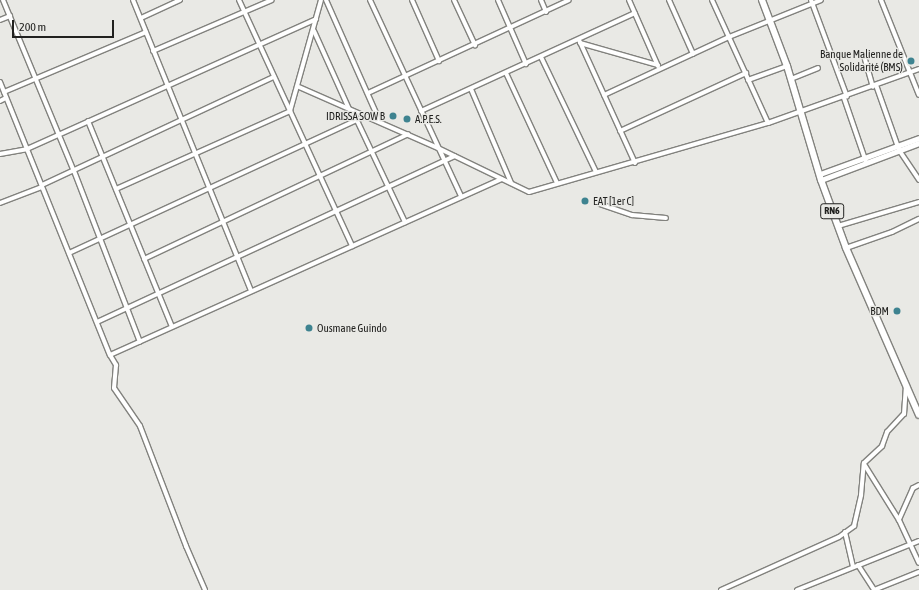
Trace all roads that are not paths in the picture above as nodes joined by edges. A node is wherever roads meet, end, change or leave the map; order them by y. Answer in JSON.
{"nodes":[{"id":1,"x":3,"y":0,"type":"edge"},
{"id":2,"x":133,"y":0,"type":"edge"},
{"id":3,"x":180,"y":0,"type":"edge"},
{"id":4,"x":238,"y":0,"type":"edge"},
{"id":5,"x":272,"y":0,"type":"edge"},
{"id":6,"x":321,"y":0,"type":"edge"},
{"id":7,"x":326,"y":0,"type":"edge"},
{"id":8,"x":370,"y":0,"type":"edge"},
{"id":9,"x":412,"y":0,"type":"edge"},
{"id":10,"x":454,"y":0,"type":"edge"},
{"id":11,"x":498,"y":0,"type":"edge"},
{"id":12,"x":540,"y":0,"type":"edge"},
{"id":13,"x":569,"y":0,"type":"edge"},
{"id":14,"x":629,"y":0,"type":"edge"},
{"id":15,"x":669,"y":0,"type":"edge"},
{"id":16,"x":712,"y":0,"type":"edge"},
{"id":17,"x":762,"y":0,"type":"edge"},
{"id":18,"x":821,"y":0,"type":"edge"},
{"id":19,"x":882,"y":0,"type":"edge"},
{"id":20,"x":811,"y":2,"type":"edge"},
{"id":21,"x":244,"y":12,"type":"junction"},
{"id":22,"x":546,"y":12,"type":"junction"},
{"id":23,"x":635,"y":13,"type":"junction"},
{"id":24,"x":10,"y":16,"type":"junction"},
{"id":25,"x":141,"y":18,"type":"junction"},
{"id":26,"x":316,"y":19,"type":"junction"},
{"id":27,"x":771,"y":19,"type":"junction"},
{"id":28,"x":0,"y":20,"type":"edge"},
{"id":29,"x":510,"y":28,"type":"junction"},
{"id":30,"x":314,"y":30,"type":"junction"},
{"id":31,"x":146,"y":32,"type":"junction"},
{"id":32,"x":729,"y":37,"type":"junction"},
{"id":33,"x":579,"y":41,"type":"junction"},
{"id":34,"x":259,"y":45,"type":"junction"},
{"id":35,"x":474,"y":45,"type":"junction"},
{"id":36,"x":153,"y":51,"type":"junction"},
{"id":37,"x":693,"y":54,"type":"junction"},
{"id":38,"x":864,"y":56,"type":"dead end"},
{"id":39,"x":541,"y":57,"type":"junction"},
{"id":40,"x":439,"y":61,"type":"junction"},
{"id":41,"x":526,"y":64,"type":"junction"},
{"id":42,"x":787,"y":66,"type":"junction"},
{"id":43,"x":659,"y":67,"type":"junction"},
{"id":44,"x":818,"y":68,"type":"dead end"},
{"id":45,"x":919,"y":69,"type":"edge"},
{"id":46,"x":910,"y":72,"type":"junction"},
{"id":47,"x":506,"y":73,"type":"junction"},
{"id":48,"x":746,"y":73,"type":"junction"},
{"id":49,"x":274,"y":77,"type":"junction"},
{"id":50,"x":405,"y":77,"type":"junction"},
{"id":51,"x":791,"y":79,"type":"junction"},
{"id":52,"x":35,"y":80,"type":"junction"},
{"id":53,"x":748,"y":80,"type":"junction"},
{"id":54,"x":0,"y":82,"type":"edge"},
{"id":55,"x":168,"y":86,"type":"junction"},
{"id":56,"x":874,"y":86,"type":"junction"},
{"id":57,"x":299,"y":87,"type":"junction"},
{"id":58,"x":470,"y":89,"type":"junction"},
{"id":59,"x":4,"y":92,"type":"junction"},
{"id":60,"x":368,"y":93,"type":"junction"},
{"id":61,"x":604,"y":95,"type":"junction"},
{"id":62,"x":919,"y":95,"type":"edge"},
{"id":63,"x":845,"y":97,"type":"junction"},
{"id":64,"x":6,"y":98,"type":"junction"},
{"id":65,"x":0,"y":101,"type":"edge"},
{"id":66,"x":349,"y":109,"type":"junction"},
{"id":67,"x":290,"y":111,"type":"junction"},
{"id":68,"x":421,"y":111,"type":"junction"},
{"id":69,"x":353,"y":112,"type":"junction"},
{"id":70,"x":801,"y":113,"type":"junction"},
{"id":71,"x":365,"y":116,"type":"junction"},
{"id":72,"x":182,"y":120,"type":"junction"},
{"id":73,"x":357,"y":120,"type":"junction"},
{"id":74,"x":88,"y":122,"type":"junction"},
{"id":75,"x":380,"y":122,"type":"junction"},
{"id":76,"x":768,"y":123,"type":"junction"},
{"id":77,"x":620,"y":131,"type":"junction"},
{"id":78,"x":60,"y":134,"type":"junction"},
{"id":79,"x":408,"y":134,"type":"junction"},
{"id":80,"x":919,"y":138,"type":"edge"},
{"id":81,"x":919,"y":143,"type":"edge"},
{"id":82,"x":305,"y":144,"type":"junction"},
{"id":83,"x":438,"y":148,"type":"junction"},
{"id":84,"x":899,"y":148,"type":"junction"},
{"id":85,"x":27,"y":149,"type":"junction"},
{"id":86,"x":372,"y":153,"type":"junction"},
{"id":87,"x":0,"y":154,"type":"edge"},
{"id":88,"x":195,"y":154,"type":"junction"},
{"id":89,"x":454,"y":156,"type":"junction"},
{"id":90,"x":103,"y":157,"type":"junction"},
{"id":91,"x":866,"y":160,"type":"junction"},
{"id":92,"x":444,"y":161,"type":"junction"},
{"id":93,"x":635,"y":163,"type":"junction"},
{"id":94,"x":74,"y":171,"type":"junction"},
{"id":95,"x":596,"y":172,"type":"junction"},
{"id":96,"x":320,"y":177,"type":"junction"},
{"id":97,"x":820,"y":177,"type":"junction"},
{"id":98,"x":501,"y":179,"type":"junction"},
{"id":99,"x":919,"y":180,"type":"edge"},
{"id":100,"x":557,"y":183,"type":"junction"},
{"id":101,"x":511,"y":184,"type":"junction"},
{"id":102,"x":42,"y":186,"type":"junction"},
{"id":103,"x":389,"y":187,"type":"junction"},
{"id":104,"x":209,"y":188,"type":"junction"},
{"id":105,"x":116,"y":189,"type":"junction"},
{"id":106,"x":461,"y":196,"type":"junction"},
{"id":107,"x":919,"y":202,"type":"edge"},
{"id":108,"x":0,"y":203,"type":"edge"},
{"id":109,"x":600,"y":204,"type":"dead end"},
{"id":110,"x":335,"y":210,"type":"junction"},
{"id":111,"x":666,"y":218,"type":"dead end"},
{"id":112,"x":919,"y":219,"type":"edge"},
{"id":113,"x":223,"y":222,"type":"junction"},
{"id":114,"x":405,"y":222,"type":"junction"},
{"id":115,"x":130,"y":225,"type":"junction"},
{"id":116,"x":838,"y":226,"type":"junction"},
{"id":117,"x":100,"y":239,"type":"junction"},
{"id":118,"x":352,"y":246,"type":"junction"},
{"id":119,"x":846,"y":248,"type":"junction"},
{"id":120,"x":69,"y":253,"type":"junction"},
{"id":121,"x":237,"y":257,"type":"junction"},
{"id":122,"x":144,"y":259,"type":"junction"},
{"id":123,"x":251,"y":291,"type":"junction"},
{"id":124,"x":158,"y":292,"type":"junction"},
{"id":125,"x":126,"y":307,"type":"junction"},
{"id":126,"x":97,"y":322,"type":"junction"},
{"id":127,"x":172,"y":327,"type":"junction"},
{"id":128,"x":140,"y":342,"type":"junction"},
{"id":129,"x":110,"y":355,"type":"junction"},
{"id":130,"x":906,"y":386,"type":"junction"},
{"id":131,"x":919,"y":415,"type":"edge"},
{"id":132,"x":864,"y":463,"type":"junction"},
{"id":133,"x":919,"y":485,"type":"edge"},
{"id":134,"x":899,"y":520,"type":"junction"},
{"id":135,"x":845,"y":532,"type":"junction"},
{"id":136,"x":919,"y":541,"type":"edge"},
{"id":137,"x":911,"y":544,"type":"junction"},
{"id":138,"x":919,"y":563,"type":"edge"},
{"id":139,"x":858,"y":565,"type":"junction"},
{"id":140,"x":853,"y":567,"type":"junction"},
{"id":141,"x":919,"y":572,"type":"edge"},
{"id":142,"x":205,"y":590,"type":"edge"},
{"id":143,"x":721,"y":590,"type":"edge"},
{"id":144,"x":797,"y":590,"type":"edge"}],
"edges":[{"from":1,"to":24,"type":"street"},
{"from":2,"to":25,"type":"street"},
{"from":3,"to":25,"type":"street"},
{"from":4,"to":21,"type":"street"},
{"from":5,"to":21,"type":"street"},
{"from":6,"to":26,"type":"street"},
{"from":7,"to":60,"type":"street"},
{"from":8,"to":50,"type":"street"},
{"from":9,"to":40,"type":"street"},
{"from":10,"to":35,"type":"street"},
{"from":11,"to":29,"type":"street"},
{"from":12,"to":22,"type":"street"},
{"from":13,"to":22,"type":"street"},
{"from":14,"to":23,"type":"street"},
{"from":15,"to":37,"type":"street"},
{"from":16,"to":32,"type":"street"},
{"from":17,"to":27,"type":"main road","number":"RN6"},
{"from":18,"to":20,"type":"street"},
{"from":19,"to":46,"type":"street"},
{"from":20,"to":27,"type":"street"},
{"from":20,"to":63,"type":"street"},
{"from":21,"to":34,"type":"street"},
{"from":21,"to":36,"type":"street"},
{"from":22,"to":29,"type":"street"},
{"from":23,"to":33,"type":"street"},
{"from":23,"to":43,"type":"street"},
{"from":24,"to":28,"type":"street"},
{"from":24,"to":52,"type":"street"},
{"from":25,"to":31,"type":"street"},
{"from":26,"to":30,"type":"street"},
{"from":26,"to":34,"type":"street"},
{"from":27,"to":32,"type":"street"},
{"from":27,"to":42,"type":"main road","number":"RN6"},
{"from":29,"to":35,"type":"street"},
{"from":29,"to":41,"type":"street"},
{"from":30,"to":57,"type":"street"},
{"from":30,"to":66,"type":"street"},
{"from":31,"to":36,"type":"street"},
{"from":31,"to":52,"type":"street"},
{"from":32,"to":37,"type":"street"},
{"from":32,"to":48,"type":"street"},
{"from":33,"to":39,"type":"street"},
{"from":33,"to":43,"type":"street"},
{"from":33,"to":61,"type":"street"},
{"from":34,"to":49,"type":"street"},
{"from":34,"to":55,"type":"street"},
{"from":35,"to":40,"type":"street"},
{"from":36,"to":55,"type":"street"},
{"from":37,"to":43,"type":"street"},
{"from":38,"to":56,"type":"street"},
{"from":39,"to":41,"type":"street"},
{"from":39,"to":95,"type":"street"},
{"from":40,"to":50,"type":"street"},
{"from":41,"to":47,"type":"street"},
{"from":42,"to":51,"type":"main road","number":"RN6"},
{"from":42,"to":53,"type":"street"},
{"from":43,"to":61,"type":"street"},
{"from":44,"to":51,"type":"street"},
{"from":45,"to":46,"type":"street"},
{"from":46,"to":56,"type":"street"},
{"from":46,"to":62,"type":"street"},
{"from":47,"to":58,"type":"street"},
{"from":47,"to":100,"type":"street"},
{"from":48,"to":53,"type":"street"},
{"from":48,"to":77,"type":"street"},
{"from":49,"to":67,"type":"street"},
{"from":49,"to":72,"type":"street"},
{"from":50,"to":60,"type":"street"},
{"from":50,"to":68,"type":"street"},
{"from":51,"to":70,"type":"main road","number":"RN6"},
{"from":52,"to":59,"type":"street"},
{"from":52,"to":78,"type":"street"},
{"from":53,"to":76,"type":"street"},
{"from":54,"to":59,"type":"street"},
{"from":55,"to":72,"type":"street"},
{"from":55,"to":74,"type":"street"},
{"from":56,"to":63,"type":"street"},
{"from":56,"to":84,"type":"street"},
{"from":57,"to":66,"type":"street"},
{"from":57,"to":67,"type":"street"},
{"from":58,"to":68,"type":"street"},
{"from":58,"to":101,"type":"street"},
{"from":59,"to":64,"type":"street"},
{"from":60,"to":75,"type":"street"},
{"from":61,"to":77,"type":"street"},
{"from":63,"to":70,"type":"street"},
{"from":63,"to":91,"type":"street"},
{"from":64,"to":65,"type":"street"},
{"from":64,"to":85,"type":"street"},
{"from":66,"to":69,"type":"street"},
{"from":67,"to":82,"type":"street"},
{"from":67,"to":88,"type":"street"},
{"from":68,"to":83,"type":"street"},
{"from":69,"to":71,"type":"street"},
{"from":69,"to":73,"type":"street"},
{"from":70,"to":76,"type":"street"},
{"from":70,"to":97,"type":"main road","number":"RN6"},
{"from":71,"to":73,"type":"street"},
{"from":71,"to":75,"type":"street"},
{"from":72,"to":88,"type":"street"},
{"from":72,"to":90,"type":"street"},
{"from":73,"to":82,"type":"street"},
{"from":73,"to":86,"type":"street"},
{"from":74,"to":78,"type":"street"},
{"from":74,"to":90,"type":"street"},
{"from":75,"to":79,"type":"street"},
{"from":76,"to":93,"type":"street"},
{"from":77,"to":93,"type":"street"},
{"from":78,"to":85,"type":"street"},
{"from":78,"to":94,"type":"street"},
{"from":79,"to":83,"type":"street"},
{"from":79,"to":86,"type":"street"},
{"from":80,"to":84,"type":"street"},
{"from":81,"to":84,"type":"street"},
{"from":82,"to":96,"type":"street"},
{"from":82,"to":104,"type":"street"},
{"from":83,"to":89,"type":"street"},
{"from":83,"to":92,"type":"street"},
{"from":84,"to":91,"type":"street"},
{"from":84,"to":99,"type":"street"},
{"from":85,"to":87,"type":"street"},
{"from":85,"to":102,"type":"street"},
{"from":86,"to":96,"type":"street"},
{"from":86,"to":103,"type":"street"},
{"from":88,"to":104,"type":"street"},
{"from":88,"to":105,"type":"street"},
{"from":89,"to":92,"type":"street"},
{"from":89,"to":98,"type":"street"},
{"from":90,"to":94,"type":"street"},
{"from":90,"to":105,"type":"street"},
{"from":91,"to":97,"type":"street"},
{"from":92,"to":103,"type":"street"},
{"from":92,"to":106,"type":"street"},
{"from":93,"to":95,"type":"street"},
{"from":94,"to":102,"type":"street"},
{"from":94,"to":117,"type":"street"},
{"from":95,"to":100,"type":"street"},
{"from":96,"to":110,"type":"street"},
{"from":96,"to":113,"type":"street"},
{"from":97,"to":116,"type":"main road","number":"RN6"},
{"from":98,"to":101,"type":"street"},
{"from":98,"to":106,"type":"street"},
{"from":100,"to":101,"type":"street"},
{"from":102,"to":108,"type":"street"},
{"from":102,"to":120,"type":"street"},
{"from":103,"to":110,"type":"street"},
{"from":103,"to":114,"type":"street"},
{"from":104,"to":113,"type":"street"},
{"from":104,"to":115,"type":"street"},
{"from":105,"to":115,"type":"street"},
{"from":106,"to":114,"type":"street"},
{"from":107,"to":116,"type":"street"},
{"from":109,"to":111,"type":"street"},
{"from":110,"to":118,"type":"street"},
{"from":110,"to":121,"type":"street"},
{"from":112,"to":119,"type":"street"},
{"from":113,"to":121,"type":"street"},
{"from":113,"to":122,"type":"street"},
{"from":114,"to":118,"type":"street"},
{"from":115,"to":117,"type":"street"},
{"from":115,"to":122,"type":"street"},
{"from":116,"to":119,"type":"main road","number":"RN6"},
{"from":117,"to":120,"type":"street"},
{"from":117,"to":125,"type":"street"},
{"from":118,"to":123,"type":"street"},
{"from":119,"to":130,"type":"main road","number":"RN6"},
{"from":120,"to":126,"type":"street"},
{"from":121,"to":123,"type":"street"},
{"from":121,"to":124,"type":"street"},
{"from":122,"to":124,"type":"street"},
{"from":123,"to":127,"type":"street"},
{"from":124,"to":125,"type":"street"},
{"from":124,"to":127,"type":"street"},
{"from":125,"to":126,"type":"street"},
{"from":125,"to":128,"type":"street"},
{"from":126,"to":129,"type":"street"},
{"from":127,"to":128,"type":"street"},
{"from":128,"to":129,"type":"street"},
{"from":129,"to":142,"type":"street"},
{"from":130,"to":131,"type":"main road","number":"RN6"},
{"from":130,"to":132,"type":"street"},
{"from":132,"to":134,"type":"street"},
{"from":132,"to":135,"type":"street"},
{"from":133,"to":134,"type":"street"},
{"from":134,"to":137,"type":"street"},
{"from":135,"to":140,"type":"street"},
{"from":135,"to":143,"type":"street"},
{"from":136,"to":137,"type":"street"},
{"from":137,"to":138,"type":"street"},
{"from":137,"to":139,"type":"street"},
{"from":139,"to":140,"type":"street"},
{"from":139,"to":141,"type":"street"},
{"from":140,"to":144,"type":"street"}]}
